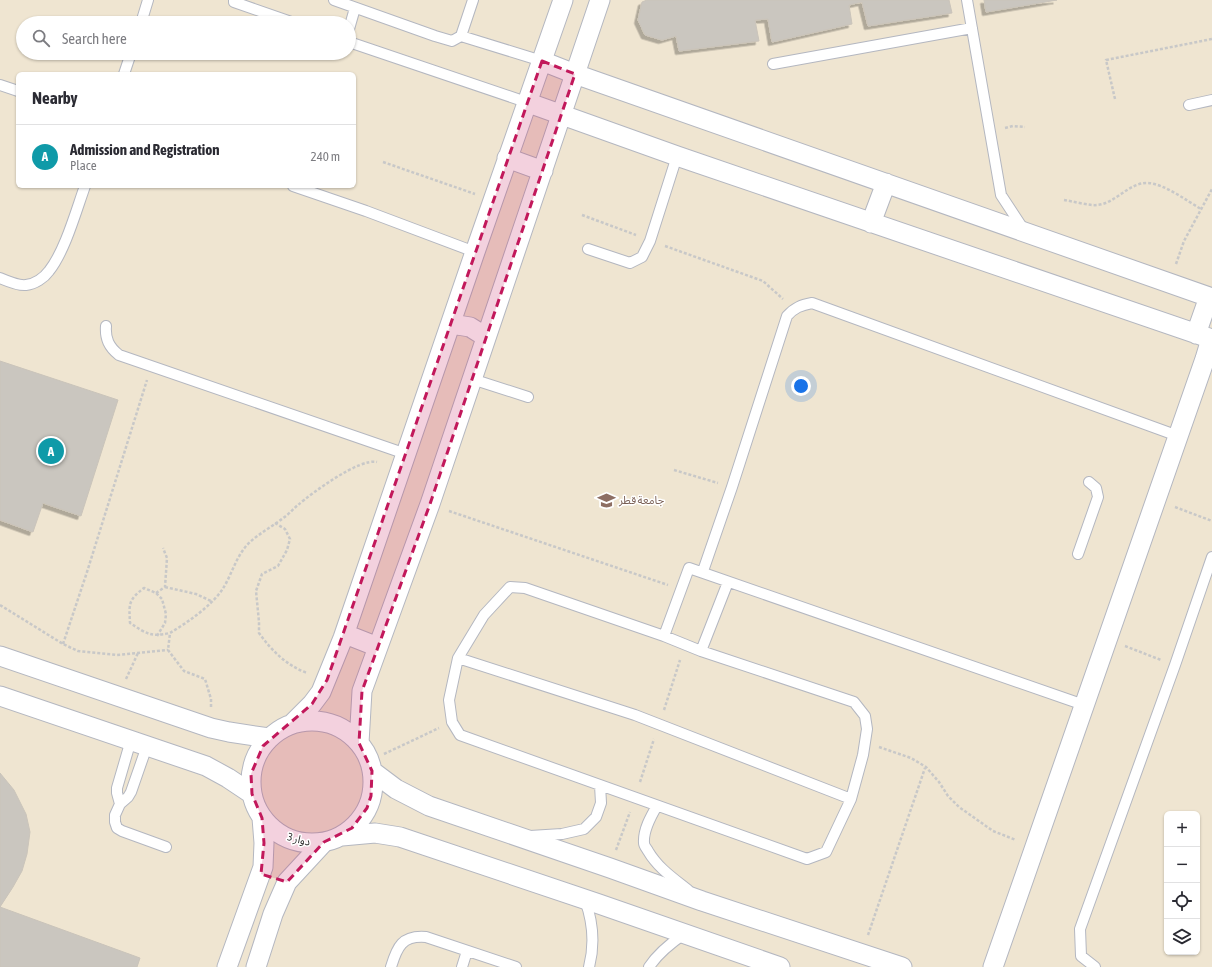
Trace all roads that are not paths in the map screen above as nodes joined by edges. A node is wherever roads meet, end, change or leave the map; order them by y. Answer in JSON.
{"nodes":[{"id":1,"x":148,"y":0,"type":"edge"},
{"id":2,"x":234,"y":0,"type":"edge"},
{"id":3,"x":334,"y":0,"type":"edge"},
{"id":4,"x":473,"y":0,"type":"edge"},
{"id":5,"x":563,"y":0,"type":"edge"},
{"id":6,"x":600,"y":0,"type":"edge"},
{"id":7,"x":967,"y":0,"type":"edge"},
{"id":8,"x":355,"y":8,"type":"junction"},
{"id":9,"x":143,"y":16,"type":"edge"},
{"id":10,"x":274,"y":16,"type":"edge"},
{"id":11,"x":353,"y":16,"type":"edge"},
{"id":12,"x":972,"y":28,"type":"junction"},
{"id":13,"x":461,"y":36,"type":"junction"},
{"id":14,"x":356,"y":44,"type":"edge"},
{"id":15,"x":129,"y":60,"type":"edge"},
{"id":16,"x":542,"y":61,"type":"junction"},
{"id":17,"x":773,"y":64,"type":"dead end"},
{"id":18,"x":125,"y":72,"type":"edge"},
{"id":19,"x":575,"y":74,"type":"junction"},
{"id":20,"x":0,"y":85,"type":"edge"},
{"id":21,"x":16,"y":90,"type":"edge"},
{"id":22,"x":1212,"y":100,"type":"edge"},
{"id":23,"x":526,"y":102,"type":"junction"},
{"id":24,"x":1189,"y":105,"type":"dead end"},
{"id":25,"x":562,"y":116,"type":"junction"},
{"id":26,"x":677,"y":156,"type":"junction"},
{"id":27,"x":507,"y":158,"type":"junction"},
{"id":28,"x":543,"y":171,"type":"junction"},
{"id":29,"x":886,"y":183,"type":"junction"},
{"id":30,"x":84,"y":188,"type":"edge"},
{"id":31,"x":299,"y":188,"type":"edge"},
{"id":32,"x":871,"y":223,"type":"junction"},
{"id":33,"x":1027,"y":233,"type":"junction"},
{"id":34,"x":588,"y":249,"type":"dead end"},
{"id":35,"x":475,"y":252,"type":"junction"},
{"id":36,"x":3,"y":282,"type":"edge"},
{"id":37,"x":1210,"y":297,"type":"edge"},
{"id":38,"x":451,"y":324,"type":"junction"},
{"id":39,"x":106,"y":326,"type":"dead end"},
{"id":40,"x":486,"y":337,"type":"junction"},
{"id":41,"x":1206,"y":337,"type":"edge"},
{"id":42,"x":472,"y":379,"type":"junction"},
{"id":43,"x":528,"y":397,"type":"dead end"},
{"id":44,"x":1178,"y":436,"type":"junction"},
{"id":45,"x":403,"y":461,"type":"junction"},
{"id":46,"x":1089,"y":482,"type":"dead end"},
{"id":47,"x":1078,"y":554,"type":"dead end"},
{"id":48,"x":1212,"y":557,"type":"edge"},
{"id":49,"x":703,"y":572,"type":"junction"},
{"id":50,"x":728,"y":582,"type":"junction"},
{"id":51,"x":345,"y":634,"type":"junction"},
{"id":52,"x":664,"y":636,"type":"junction"},
{"id":53,"x":378,"y":647,"type":"junction"},
{"id":54,"x":701,"y":651,"type":"junction"},
{"id":55,"x":0,"y":656,"type":"edge"},
{"id":56,"x":458,"y":658,"type":"junction"},
{"id":57,"x":0,"y":696,"type":"edge"},
{"id":58,"x":1084,"y":705,"type":"junction"},
{"id":59,"x":292,"y":724,"type":"junction"},
{"id":60,"x":270,"y":738,"type":"junction"},
{"id":61,"x":139,"y":743,"type":"junction"},
{"id":62,"x":359,"y":743,"type":"junction"},
{"id":63,"x":371,"y":766,"type":"junction"},
{"id":64,"x":600,"y":785,"type":"junction"},
{"id":65,"x":252,"y":794,"type":"junction"},
{"id":66,"x":851,"y":799,"type":"junction"},
{"id":67,"x":120,"y":804,"type":"junction"},
{"id":68,"x":657,"y":806,"type":"junction"},
{"id":69,"x":262,"y":818,"type":"junction"},
{"id":70,"x":342,"y":836,"type":"junction"},
{"id":71,"x":517,"y":837,"type":"junction"},
{"id":72,"x":324,"y":842,"type":"junction"},
{"id":73,"x":166,"y":847,"type":"dead end"},
{"id":74,"x":260,"y":874,"type":"junction"},
{"id":75,"x":287,"y":882,"type":"junction"},
{"id":76,"x":585,"y":900,"type":"junction"},
{"id":77,"x":702,"y":901,"type":"junction"},
{"id":78,"x":684,"y":934,"type":"junction"},
{"id":79,"x":467,"y":951,"type":"junction"},
{"id":80,"x":226,"y":967,"type":"edge"},
{"id":81,"x":256,"y":967,"type":"edge"},
{"id":82,"x":391,"y":967,"type":"edge"},
{"id":83,"x":462,"y":967,"type":"edge"},
{"id":84,"x":516,"y":967,"type":"edge"},
{"id":85,"x":589,"y":967,"type":"edge"},
{"id":86,"x":649,"y":967,"type":"edge"},
{"id":87,"x":780,"y":967,"type":"edge"},
{"id":88,"x":902,"y":967,"type":"edge"},
{"id":89,"x":993,"y":967,"type":"edge"},
{"id":90,"x":1095,"y":967,"type":"edge"}],
"edges":[{"from":1,"to":9,"type":"lane"},
{"from":2,"to":10,"type":"lane"},
{"from":3,"to":8,"type":"lane"},
{"from":4,"to":13,"type":"lane"},
{"from":5,"to":16,"type":"street"},
{"from":6,"to":19,"type":"street"},
{"from":7,"to":12,"type":"lane"},
{"from":8,"to":11,"type":"lane"},
{"from":8,"to":13,"type":"lane"},
{"from":12,"to":17,"type":"lane"},
{"from":12,"to":33,"type":"lane"},
{"from":13,"to":16,"type":"lane"},
{"from":14,"to":23,"type":"lane"},
{"from":15,"to":18,"type":"lane"},
{"from":16,"to":19,"type":"street"},
{"from":16,"to":23,"type":"street"},
{"from":19,"to":25,"type":"street"},
{"from":19,"to":29,"type":"street"},
{"from":20,"to":21,"type":"lane"},
{"from":22,"to":24,"type":"lane"},
{"from":23,"to":25,"type":"street"},
{"from":23,"to":27,"type":"street"},
{"from":25,"to":26,"type":"street"},
{"from":25,"to":28,"type":"street"},
{"from":26,"to":32,"type":"street"},
{"from":26,"to":34,"type":"lane"},
{"from":27,"to":28,"type":"street"},
{"from":27,"to":35,"type":"street"},
{"from":28,"to":40,"type":"street"},
{"from":29,"to":32,"type":"street"},
{"from":29,"to":33,"type":"street"},
{"from":30,"to":36,"type":"lane"},
{"from":31,"to":35,"type":"lane"},
{"from":32,"to":41,"type":"street"},
{"from":33,"to":37,"type":"street"},
{"from":35,"to":38,"type":"street"},
{"from":37,"to":41,"type":"street"},
{"from":38,"to":40,"type":"street"},
{"from":38,"to":45,"type":"street"},
{"from":39,"to":45,"type":"lane"},
{"from":40,"to":42,"type":"street"},
{"from":41,"to":44,"type":"street"},
{"from":42,"to":43,"type":"lane"},
{"from":42,"to":53,"type":"street"},
{"from":44,"to":49,"type":"lane"},
{"from":44,"to":58,"type":"street"},
{"from":45,"to":51,"type":"street"},
{"from":46,"to":47,"type":"lane"},
{"from":48,"to":90,"type":"lane"},
{"from":49,"to":50,"type":"lane"},
{"from":49,"to":52,"type":"lane"},
{"from":50,"to":54,"type":"lane"},
{"from":50,"to":58,"type":"lane"},
{"from":51,"to":53,"type":"street"},
{"from":51,"to":59,"type":"street"},
{"from":52,"to":54,"type":"lane"},
{"from":52,"to":56,"type":"lane"},
{"from":53,"to":62,"type":"street"},
{"from":54,"to":66,"type":"lane"},
{"from":55,"to":60,"type":"street"},
{"from":56,"to":64,"type":"lane"},
{"from":56,"to":66,"type":"lane"},
{"from":57,"to":61,"type":"street"},
{"from":58,"to":89,"type":"street"},
{"from":59,"to":60,"type":"street","name":"دوار 3"},
{"from":59,"to":62,"type":"street","name":"دوار 3"},
{"from":60,"to":65,"type":"street","name":"دوار 3"},
{"from":61,"to":65,"type":"street"},
{"from":61,"to":67,"type":"lane"},
{"from":61,"to":67,"type":"lane"},
{"from":62,"to":63,"type":"street","name":"دوار 3"},
{"from":63,"to":70,"type":"street","name":"دوار 3"},
{"from":63,"to":71,"type":"street"},
{"from":64,"to":68,"type":"lane"},
{"from":64,"to":71,"type":"lane"},
{"from":65,"to":69,"type":"street","name":"دوار 3"},
{"from":66,"to":68,"type":"lane"},
{"from":67,"to":73,"type":"lane"},
{"from":68,"to":77,"type":"lane"},
{"from":69,"to":72,"type":"street","name":"دوار 3"},
{"from":69,"to":74,"type":"street"},
{"from":70,"to":72,"type":"street","name":"دوار 3"},
{"from":70,"to":76,"type":"street"},
{"from":71,"to":77,"type":"street"},
{"from":72,"to":75,"type":"street"},
{"from":74,"to":75,"type":"street"},
{"from":74,"to":80,"type":"street"},
{"from":75,"to":81,"type":"street"},
{"from":76,"to":78,"type":"street"},
{"from":76,"to":85,"type":"lane"},
{"from":77,"to":88,"type":"street"},
{"from":78,"to":86,"type":"lane"},
{"from":78,"to":87,"type":"street"},
{"from":79,"to":82,"type":"lane"},
{"from":79,"to":83,"type":"lane"},
{"from":79,"to":84,"type":"lane"}]}
